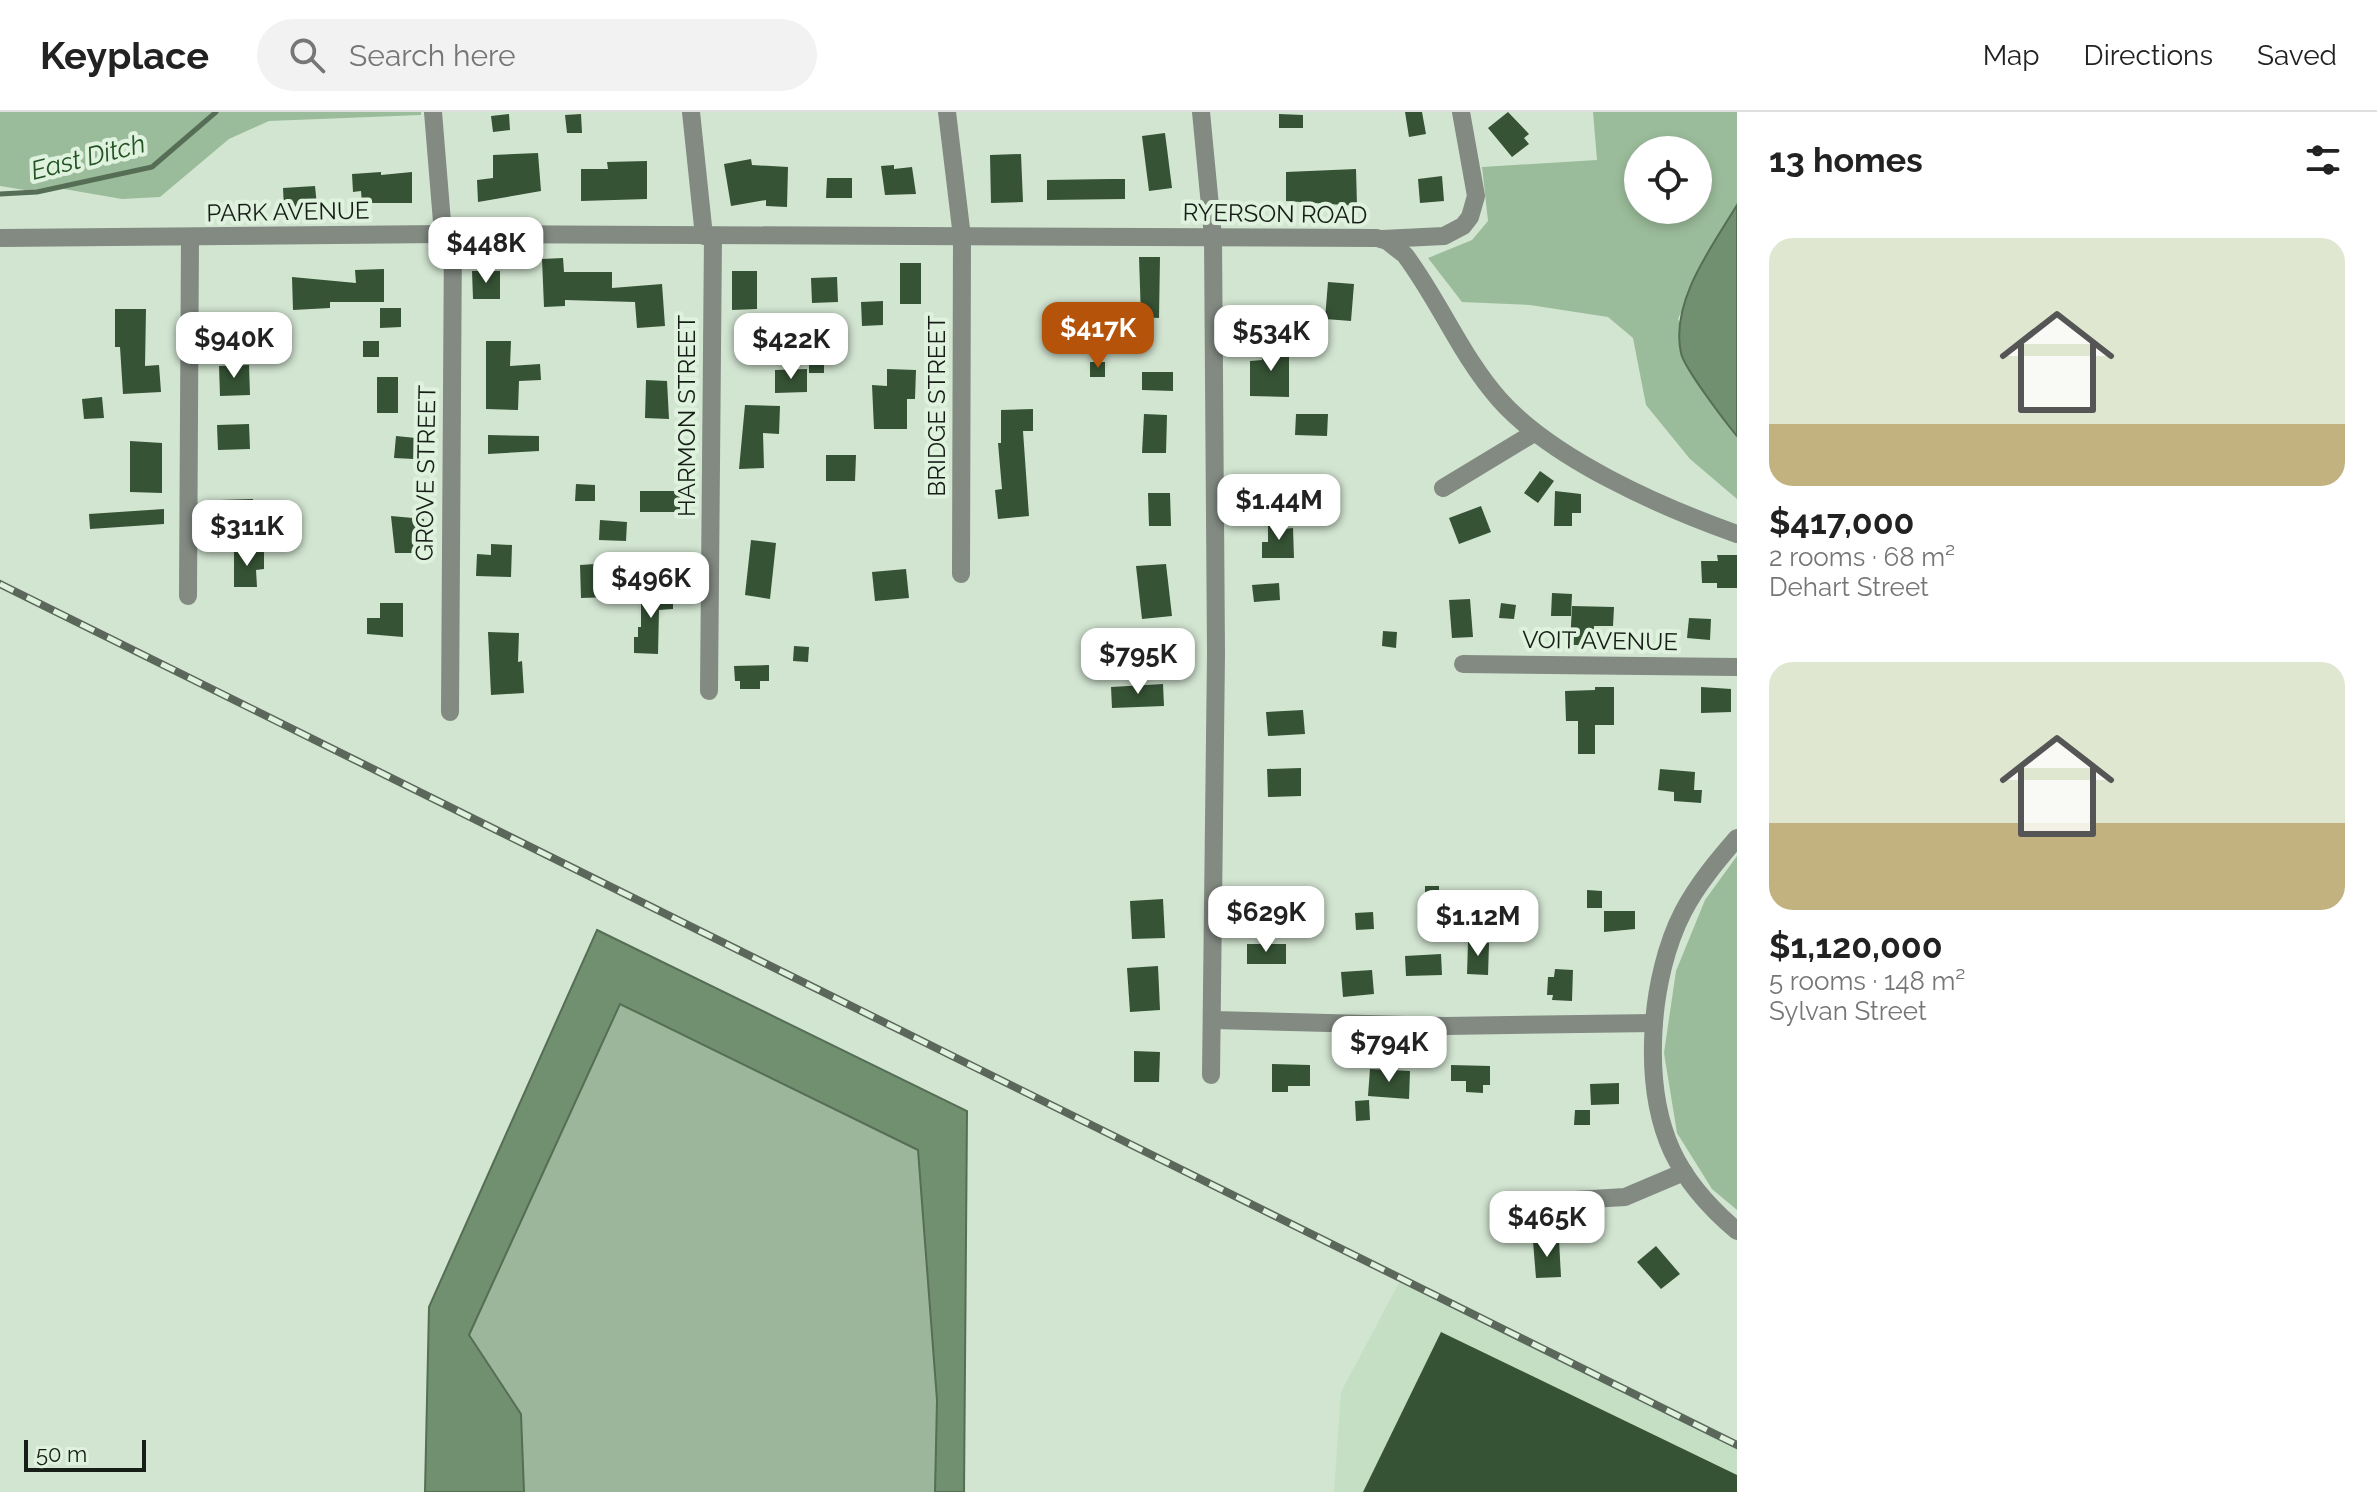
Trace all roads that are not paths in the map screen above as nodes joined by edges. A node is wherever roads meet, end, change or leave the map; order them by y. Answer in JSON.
{"nodes":[{"id":1,"x":433,"y":112,"type":"edge"},
{"id":2,"x":691,"y":112,"type":"edge"},
{"id":3,"x":947,"y":112,"type":"edge"},
{"id":4,"x":1201,"y":112,"type":"edge"},
{"id":5,"x":1461,"y":112,"type":"edge"},
{"id":6,"x":448,"y":234,"type":"junction"},
{"id":7,"x":708,"y":236,"type":"junction"},
{"id":8,"x":190,"y":237,"type":"junction"},
{"id":9,"x":962,"y":237,"type":"junction"},
{"id":10,"x":1213,"y":237,"type":"junction"},
{"id":11,"x":0,"y":238,"type":"edge"},
{"id":12,"x":1379,"y":239,"type":"junction"},
{"id":13,"x":1534,"y":433,"type":"junction"},
{"id":14,"x":1443,"y":488,"type":"dead end"},
{"id":15,"x":1737,"y":534,"type":"edge"},
{"id":16,"x":961,"y":574,"type":"dead end"},
{"id":17,"x":188,"y":596,"type":"dead end"},
{"id":18,"x":1463,"y":664,"type":"dead end"},
{"id":19,"x":1737,"y":667,"type":"edge"},
{"id":20,"x":709,"y":691,"type":"dead end"},
{"id":21,"x":450,"y":712,"type":"dead end"},
{"id":22,"x":1737,"y":838,"type":"edge"},
{"id":23,"x":1213,"y":1020,"type":"junction"},
{"id":24,"x":1654,"y":1023,"type":"junction"},
{"id":25,"x":1211,"y":1075,"type":"dead end"},
{"id":26,"x":1684,"y":1172,"type":"junction"},
{"id":27,"x":1523,"y":1203,"type":"dead end"},
{"id":28,"x":1737,"y":1231,"type":"edge"}],
"edges":[{"from":1,"to":6,"type":"street","name":"GROVE STREET"},
{"from":2,"to":7,"type":"street","name":"HARMON STREET"},
{"from":3,"to":9,"type":"street"},
{"from":4,"to":10,"type":"street"},
{"from":5,"to":12,"type":"street"},
{"from":6,"to":7,"type":"street","name":"PARK AVENUE"},
{"from":6,"to":8,"type":"street","name":"PARK AVENUE"},
{"from":6,"to":21,"type":"street","name":"GROVE STREET"},
{"from":7,"to":9,"type":"street","name":"PARK AVENUE"},
{"from":7,"to":20,"type":"street","name":"HARMON STREET"},
{"from":8,"to":11,"type":"street","name":"PARK AVENUE"},
{"from":8,"to":17,"type":"street"},
{"from":9,"to":10,"type":"street","name":"RYERSON ROAD"},
{"from":9,"to":16,"type":"street","name":"BRIDGE STREET"},
{"from":10,"to":12,"type":"street","name":"RYERSON ROAD"},
{"from":10,"to":23,"type":"street"},
{"from":12,"to":13,"type":"street","name":"RYERSON ROAD"},
{"from":13,"to":14,"type":"street"},
{"from":13,"to":15,"type":"street","name":"RYERSON ROAD"},
{"from":18,"to":19,"type":"street","name":"VOIT AVENUE"},
{"from":22,"to":24,"type":"street"},
{"from":23,"to":24,"type":"street"},
{"from":23,"to":25,"type":"street"},
{"from":24,"to":26,"type":"street"},
{"from":26,"to":27,"type":"street"},
{"from":26,"to":28,"type":"street"}]}
